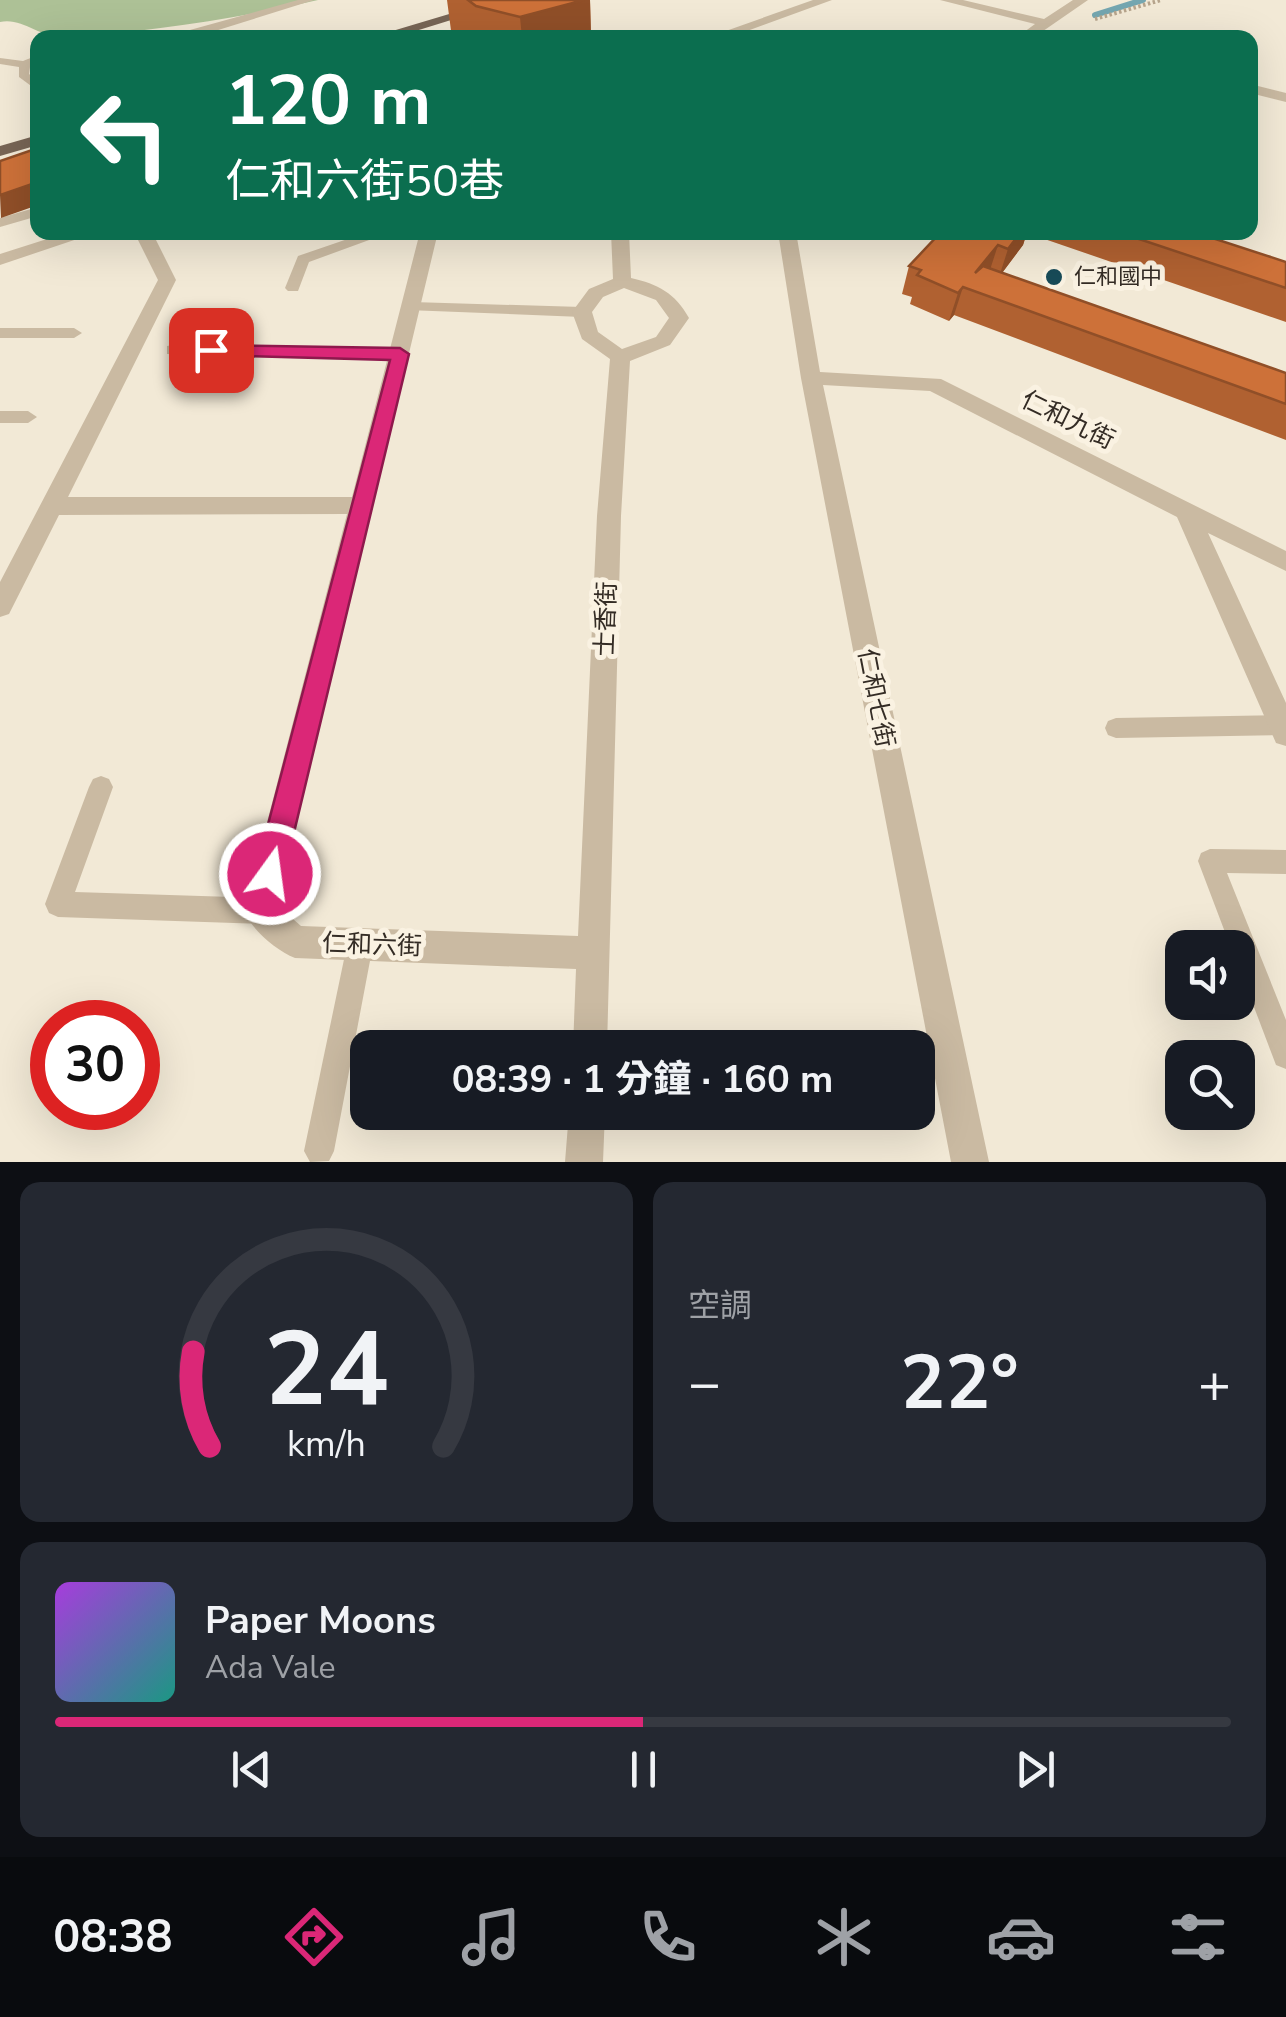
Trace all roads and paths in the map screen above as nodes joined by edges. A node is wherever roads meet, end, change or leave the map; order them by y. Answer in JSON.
{"nodes":[{"id":1,"x":309,"y":0,"type":"edge"},
{"id":2,"x":510,"y":0,"type":"edge"},
{"id":3,"x":826,"y":0,"type":"edge"},
{"id":4,"x":946,"y":0,"type":"edge"},
{"id":5,"x":1082,"y":0,"type":"edge"},
{"id":6,"x":1161,"y":0,"type":"edge"},
{"id":7,"x":209,"y":30,"type":"edge"},
{"id":8,"x":404,"y":30,"type":"edge"},
{"id":9,"x":742,"y":30,"type":"edge"},
{"id":10,"x":1034,"y":30,"type":"edge"},
{"id":11,"x":0,"y":61,"type":"edge"},
{"id":12,"x":30,"y":62,"type":"edge"},
{"id":13,"x":25,"y":64,"type":"junction"},
{"id":14,"x":30,"y":81,"type":"edge"},
{"id":15,"x":1258,"y":90,"type":"edge"},
{"id":16,"x":1286,"y":98,"type":"edge"},
{"id":17,"x":30,"y":143,"type":"edge"},
{"id":18,"x":0,"y":152,"type":"edge"},
{"id":19,"x":30,"y":214,"type":"edge"},
{"id":20,"x":0,"y":224,"type":"edge"},
{"id":21,"x":64,"y":240,"type":"edge"},
{"id":22,"x":146,"y":240,"type":"edge"},
{"id":23,"x":360,"y":240,"type":"edge"},
{"id":24,"x":427,"y":240,"type":"edge"},
{"id":25,"x":620,"y":240,"type":"edge"},
{"id":26,"x":789,"y":240,"type":"edge"},
{"id":27,"x":0,"y":260,"type":"edge"},
{"id":28,"x":622,"y":282,"type":"junction"},
{"id":29,"x":293,"y":288,"type":"dead end"},
{"id":30,"x":412,"y":307,"type":"junction"},
{"id":31,"x":582,"y":312,"type":"junction"},
{"id":32,"x":0,"y":333,"type":"edge"},
{"id":33,"x":74,"y":333,"type":"dead end"},
{"id":34,"x":173,"y":350,"type":"dead end"},
{"id":35,"x":400,"y":354,"type":"junction"},
{"id":36,"x":620,"y":356,"type":"junction"},
{"id":37,"x":811,"y":378,"type":"junction"},
{"id":38,"x":0,"y":417,"type":"edge"},
{"id":39,"x":28,"y":417,"type":"dead end"},
{"id":40,"x":362,"y":505,"type":"junction"},
{"id":41,"x":53,"y":506,"type":"junction"},
{"id":42,"x":1185,"y":508,"type":"junction"},
{"id":43,"x":1286,"y":562,"type":"edge"},
{"id":44,"x":0,"y":607,"type":"edge"},
{"id":45,"x":1116,"y":728,"type":"dead end"},
{"id":46,"x":1284,"y":730,"type":"edge"},
{"id":47,"x":101,"y":787,"type":"dead end"},
{"id":48,"x":1286,"y":862,"type":"edge"},
{"id":49,"x":260,"y":912,"type":"junction"},
{"id":50,"x":360,"y":945,"type":"junction"},
{"id":51,"x":596,"y":953,"type":"junction"},
{"id":52,"x":591,"y":1030,"type":"edge"},
{"id":53,"x":1286,"y":1055,"type":"edge"},
{"id":54,"x":585,"y":1130,"type":"edge"},
{"id":55,"x":319,"y":1151,"type":"dead end"},
{"id":56,"x":584,"y":1162,"type":"edge"},
{"id":57,"x":970,"y":1162,"type":"edge"}],
"edges":[{"from":1,"to":7,"type":"lane"},
{"from":2,"to":8,"type":"main road"},
{"from":3,"to":9,"type":"street"},
{"from":4,"to":10,"type":"street"},
{"from":5,"to":10,"type":"street"},
{"from":6,"to":10,"type":"path"},
{"from":11,"to":13,"type":"lane"},
{"from":12,"to":13,"type":"lane"},
{"from":13,"to":14,"type":"lane"},
{"from":15,"to":16,"type":"street"},
{"from":17,"to":18,"type":"main road"},
{"from":19,"to":20,"type":"lane"},
{"from":21,"to":27,"type":"street"},
{"from":22,"to":41,"type":"street"},
{"from":23,"to":29,"type":"lane"},
{"from":24,"to":30,"type":"street"},
{"from":25,"to":28,"type":"street"},
{"from":26,"to":37,"type":"street","name":"仁和七街"},
{"from":28,"to":31,"type":"street"},
{"from":28,"to":36,"type":"street"},
{"from":30,"to":31,"type":"lane"},
{"from":30,"to":35,"type":"street"},
{"from":31,"to":36,"type":"street"},
{"from":32,"to":33,"type":"lane"},
{"from":34,"to":35,"type":"lane"},
{"from":35,"to":40,"type":"street"},
{"from":36,"to":51,"type":"street","name":"士香街"},
{"from":37,"to":42,"type":"street","name":"仁和九街"},
{"from":37,"to":57,"type":"street","name":"仁和七街"},
{"from":38,"to":39,"type":"lane"},
{"from":40,"to":41,"type":"street"},
{"from":40,"to":49,"type":"street"},
{"from":41,"to":44,"type":"street"},
{"from":42,"to":43,"type":"street","name":"仁和九街"},
{"from":42,"to":46,"type":"street"},
{"from":45,"to":46,"type":"lane"},
{"from":47,"to":49,"type":"lane"},
{"from":48,"to":53,"type":"lane"},
{"from":49,"to":50,"type":"street","name":"仁和六街"},
{"from":50,"to":51,"type":"street","name":"仁和六街"},
{"from":50,"to":55,"type":"lane"},
{"from":51,"to":52,"type":"street","name":"士香街"},
{"from":54,"to":56,"type":"street"}]}
